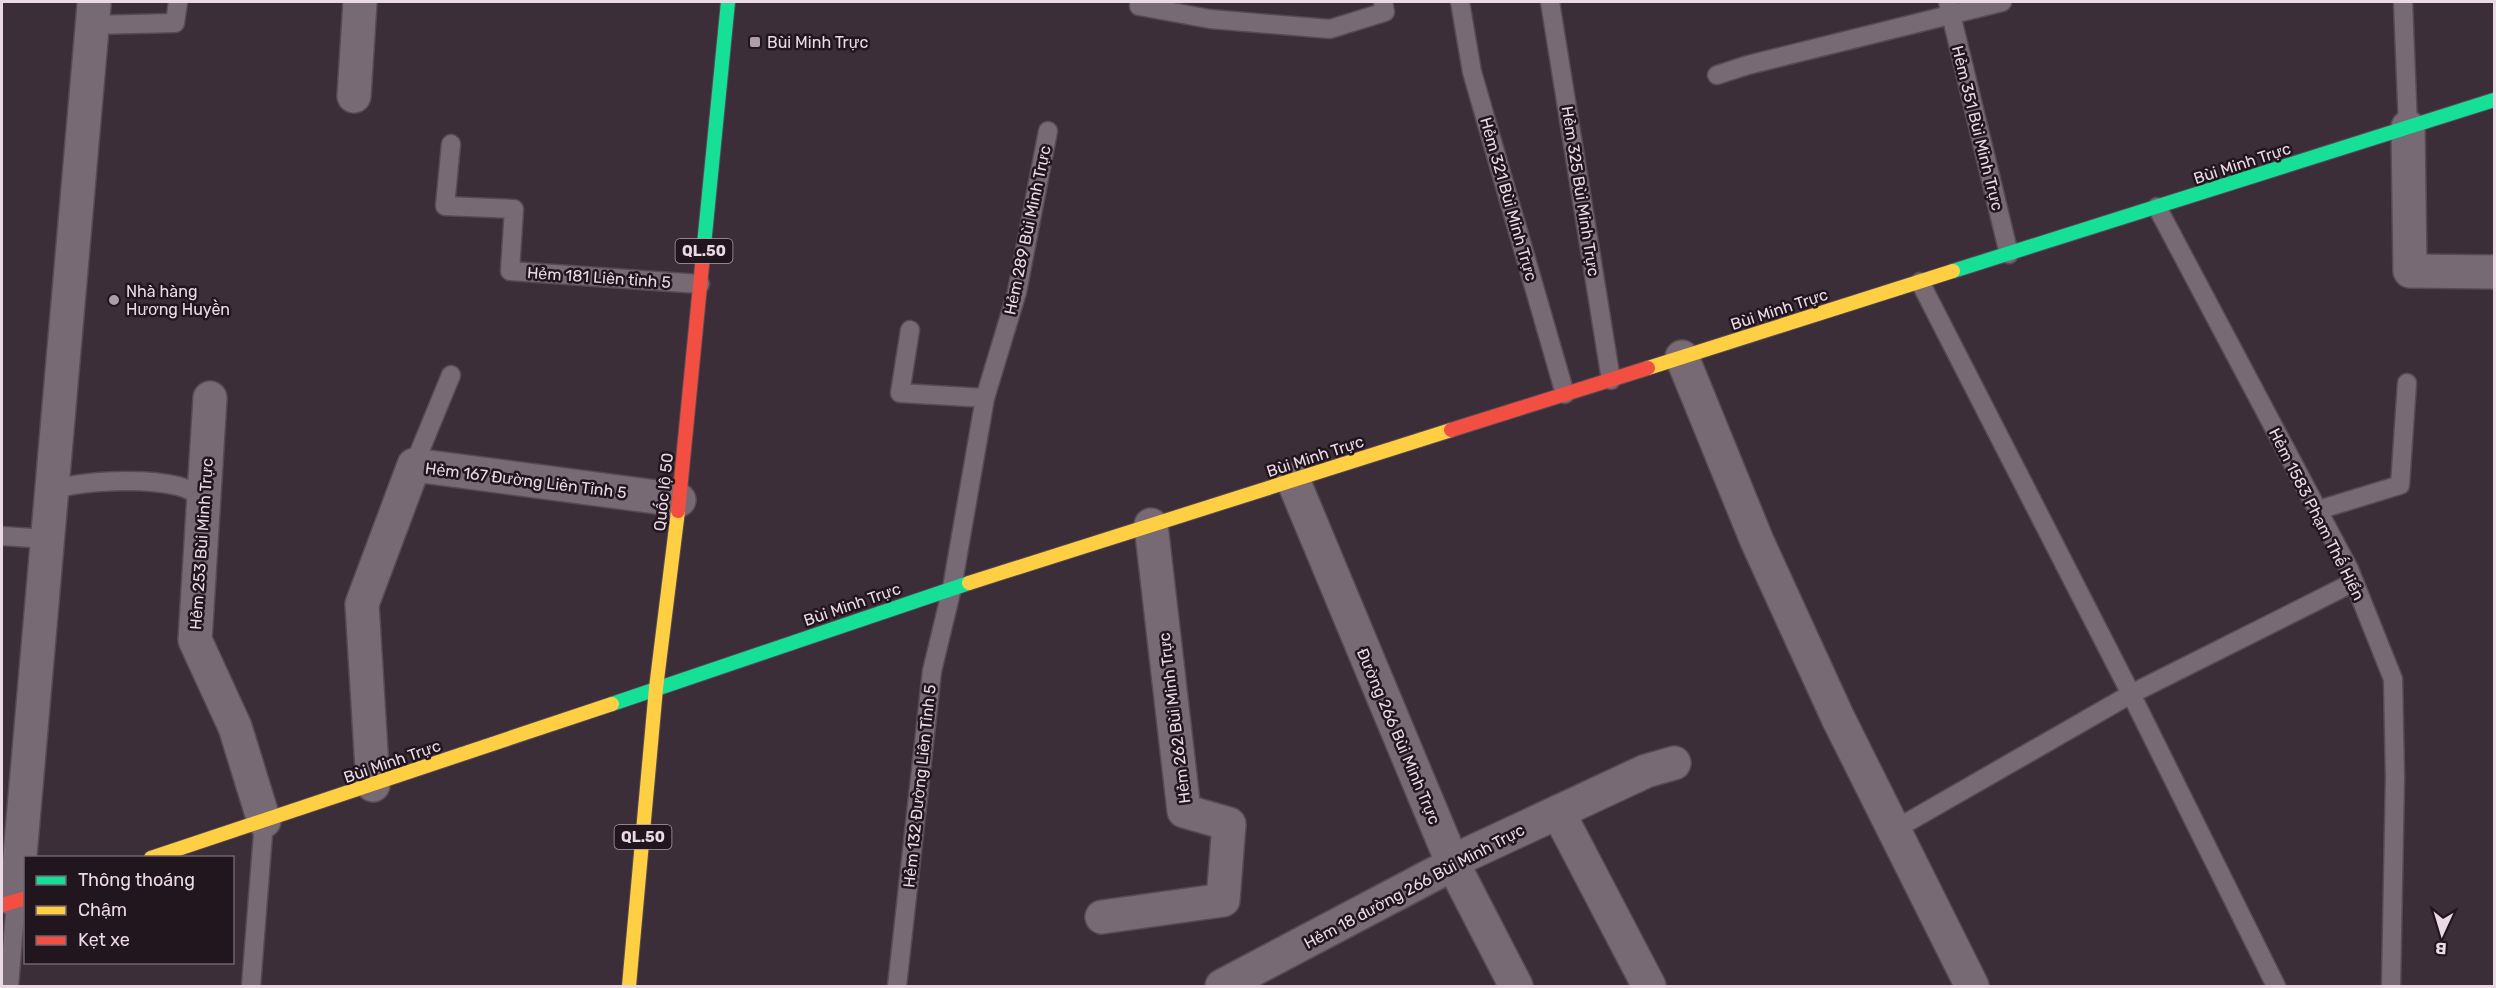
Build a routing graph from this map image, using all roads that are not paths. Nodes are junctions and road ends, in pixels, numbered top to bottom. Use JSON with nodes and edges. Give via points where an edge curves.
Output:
{"nodes":[{"id":1,"x":178,"y":2,"type":"edge"},
{"id":2,"x":360,"y":2,"type":"edge"},
{"id":3,"x":728,"y":2,"type":"edge"},
{"id":4,"x":1140,"y":2,"type":"edge"},
{"id":5,"x":1383,"y":2,"type":"edge"},
{"id":6,"x":1460,"y":2,"type":"edge"},
{"id":7,"x":1550,"y":2,"type":"edge"},
{"id":8,"x":2002,"y":2,"type":"edge"},
{"id":9,"x":2403,"y":2,"type":"edge"},
{"id":10,"x":1949,"y":8,"type":"edge"},
{"id":11,"x":1210,"y":10,"type":"edge"},
{"id":12,"x":93,"y":15,"type":"joint"},
{"id":13,"x":1717,"y":75,"type":"dead end"},
{"id":14,"x":354,"y":96,"type":"dead end"},
{"id":15,"x":2494,"y":100,"type":"edge"},
{"id":16,"x":2408,"y":127,"type":"junction"},
{"id":17,"x":1048,"y":131,"type":"dead end"},
{"id":18,"x":452,"y":144,"type":"dead end"},
{"id":19,"x":2157,"y":207,"type":"junction"},
{"id":20,"x":2009,"y":254,"type":"junction"},
{"id":21,"x":2494,"y":272,"type":"edge"},
{"id":22,"x":1920,"y":282,"type":"junction"},
{"id":23,"x":700,"y":284,"type":"junction"},
{"id":24,"x":910,"y":330,"type":"dead end"},
{"id":25,"x":1682,"y":357,"type":"junction"},
{"id":26,"x":451,"y":375,"type":"dead end"},
{"id":27,"x":1611,"y":380,"type":"junction"},
{"id":28,"x":2408,"y":383,"type":"dead end"},
{"id":29,"x":1566,"y":394,"type":"junction"},
{"id":30,"x":210,"y":398,"type":"dead end"},
{"id":31,"x":985,"y":398,"type":"junction"},
{"id":32,"x":414,"y":465,"type":"junction"},
{"id":33,"x":1293,"y":480,"type":"junction"},
{"id":34,"x":52,"y":490,"type":"junction"},
{"id":35,"x":204,"y":496,"type":"junction"},
{"id":36,"x":679,"y":500,"type":"junction"},
{"id":37,"x":2318,"y":510,"type":"junction"},
{"id":38,"x":1150,"y":525,"type":"junction"},
{"id":39,"x":2,"y":536,"type":"edge"},
{"id":40,"x":48,"y":539,"type":"junction"},
{"id":41,"x":2354,"y":582,"type":"junction"},
{"id":42,"x":952,"y":588,"type":"junction"},
{"id":43,"x":656,"y":688,"type":"junction"},
{"id":44,"x":2131,"y":694,"type":"junction"},
{"id":45,"x":1674,"y":763,"type":"dead end"},
{"id":46,"x":373,"y":785,"type":"junction"},
{"id":47,"x":1558,"y":812,"type":"junction"},
{"id":48,"x":264,"y":820,"type":"junction"},
{"id":49,"x":1894,"y":831,"type":"junction"},
{"id":50,"x":157,"y":856,"type":"edge"},
{"id":51,"x":1453,"y":864,"type":"junction"},
{"id":52,"x":14,"y":901,"type":"edge"},
{"id":53,"x":1102,"y":917,"type":"dead end"},
{"id":54,"x":9,"y":987,"type":"edge"},
{"id":55,"x":251,"y":987,"type":"edge"},
{"id":56,"x":629,"y":987,"type":"edge"},
{"id":57,"x":897,"y":987,"type":"edge"},
{"id":58,"x":1222,"y":987,"type":"edge"},
{"id":59,"x":1516,"y":987,"type":"edge"},
{"id":60,"x":1650,"y":987,"type":"edge"},
{"id":61,"x":1972,"y":987,"type":"edge"},
{"id":62,"x":2276,"y":987,"type":"edge"},
{"id":63,"x":2391,"y":987,"type":"edge"}],
"edges":[{"from":1,"to":12,"type":"lane","via":[[175,23]]},
{"from":2,"to":14,"type":"street"},
{"from":3,"to":23,"type":"street","name":"Quốc lộ 50","number":"QL.50"},
{"from":4,"to":11,"type":"lane","via":[[1140,6]]},
{"from":5,"to":11,"type":"lane","via":[[1385,12],[1330,29]]},
{"from":6,"to":29,"type":"lane","name":"Hẻm 321 Bùi Minh Trực","via":[[1472,72]]},
{"from":7,"to":27,"type":"lane","name":"Hẻm 325 Bùi Minh Trực"},
{"from":8,"to":10,"type":"lane"},
{"from":9,"to":16,"type":"lane"},
{"from":10,"to":13,"type":"lane"},
{"from":10,"to":20,"type":"lane","name":"Hẻm 351 Bùi Minh Trực"},
{"from":12,"to":34,"type":"street"},
{"from":15,"to":16,"type":"street","name":"Bùi Minh Trực"},
{"from":16,"to":19,"type":"street","name":"Bùi Minh Trực"},
{"from":16,"to":21,"type":"street","via":[[2410,271]]},
{"from":17,"to":31,"type":"lane","name":"Hẻm 289 Bùi Minh Trực","via":[[1017,292]]},
{"from":18,"to":23,"type":"lane","name":"Hẻm 181 Liên tỉnh 5","via":[[445,206],[514,209],[510,271]]},
{"from":19,"to":20,"type":"street","name":"Bùi Minh Trực"},
{"from":19,"to":37,"type":"lane","name":"Hẻm 1583 Phạm Thế Hiển"},
{"from":20,"to":22,"type":"street","name":"Bùi Minh Trực"},
{"from":22,"to":25,"type":"street","name":"Bùi Minh Trực"},
{"from":22,"to":44,"type":"lane"},
{"from":23,"to":36,"type":"street","name":"Quốc lộ 50","number":"QL.50"},
{"from":24,"to":31,"type":"lane","via":[[900,393]]},
{"from":25,"to":27,"type":"street","name":"Bùi Minh Trực"},
{"from":25,"to":49,"type":"street","via":[[1757,541]]},
{"from":26,"to":32,"type":"lane"},
{"from":27,"to":29,"type":"street","name":"Bùi Minh Trực"},
{"from":28,"to":37,"type":"lane","via":[[2400,485]]},
{"from":29,"to":33,"type":"street","name":"Bùi Minh Trực"},
{"from":30,"to":35,"type":"street","name":"Hẻm 253 Bùi Minh Trực"},
{"from":31,"to":42,"type":"lane","name":"Hẻm 289 Bùi Minh Trực"},
{"from":32,"to":36,"type":"street","name":"Hẻm 167 Đường Liên Tỉnh 5"},
{"from":32,"to":46,"type":"street","name":"Hẻm 167 Đường Liên Tỉnh 5","via":[[362,604]]},
{"from":33,"to":38,"type":"street","name":"Bùi Minh Trực"},
{"from":33,"to":51,"type":"street","name":"Đường 266 Bùi Minh Trực"},
{"from":34,"to":35,"type":"lane","via":[[89,482],[139,483],[177,486]]},
{"from":34,"to":40,"type":"street"},
{"from":35,"to":48,"type":"street","name":"Hẻm 253 Bùi Minh Trực","via":[[195,640],[235,727]]},
{"from":36,"to":43,"type":"street","name":"Quốc lộ 50","number":"QL.50"},
{"from":37,"to":41,"type":"lane","name":"Hẻm 1583 Phạm Thế Hiển"},
{"from":38,"to":42,"type":"street","name":"Bùi Minh Trực"},
{"from":38,"to":53,"type":"street","name":"Hẻm 262 Bùi Minh Trực","via":[[1184,811],[1229,824],[1223,900]]},
{"from":39,"to":40,"type":"lane"},
{"from":40,"to":52,"type":"street"},
{"from":41,"to":44,"type":"lane"},
{"from":41,"to":63,"type":"lane","name":"Hẻm 1583 Phạm Thế Hiển","via":[[2393,679]]},
{"from":42,"to":43,"type":"street","name":"Bùi Minh Trực"},
{"from":42,"to":57,"type":"lane","name":"Hẻm 132 Đường Liên Tỉnh 5","via":[[932,671]]},
{"from":43,"to":46,"type":"street","name":"Bùi Minh Trực"},
{"from":43,"to":56,"type":"street","name":"Quốc lộ 50","number":"QL.50"},
{"from":44,"to":49,"type":"lane"},
{"from":44,"to":62,"type":"lane"},
{"from":45,"to":47,"type":"street","name":"Hẻm 18 đường 266 Bùi Minh Trực","via":[[1646,771]]},
{"from":46,"to":48,"type":"street","name":"Bùi Minh Trực"},
{"from":47,"to":51,"type":"street","name":"Hẻm 18 đường 266 Bùi Minh Trực"},
{"from":47,"to":60,"type":"street"},
{"from":48,"to":50,"type":"street","name":"Bùi Minh Trực"},
{"from":48,"to":55,"type":"lane"},
{"from":49,"to":61,"type":"street"},
{"from":51,"to":58,"type":"street","name":"Hẻm 18 đường 266 Bùi Minh Trực"},
{"from":51,"to":59,"type":"street","name":"Đường 266 Bùi Minh Trực"},
{"from":52,"to":54,"type":"lane"}]}
